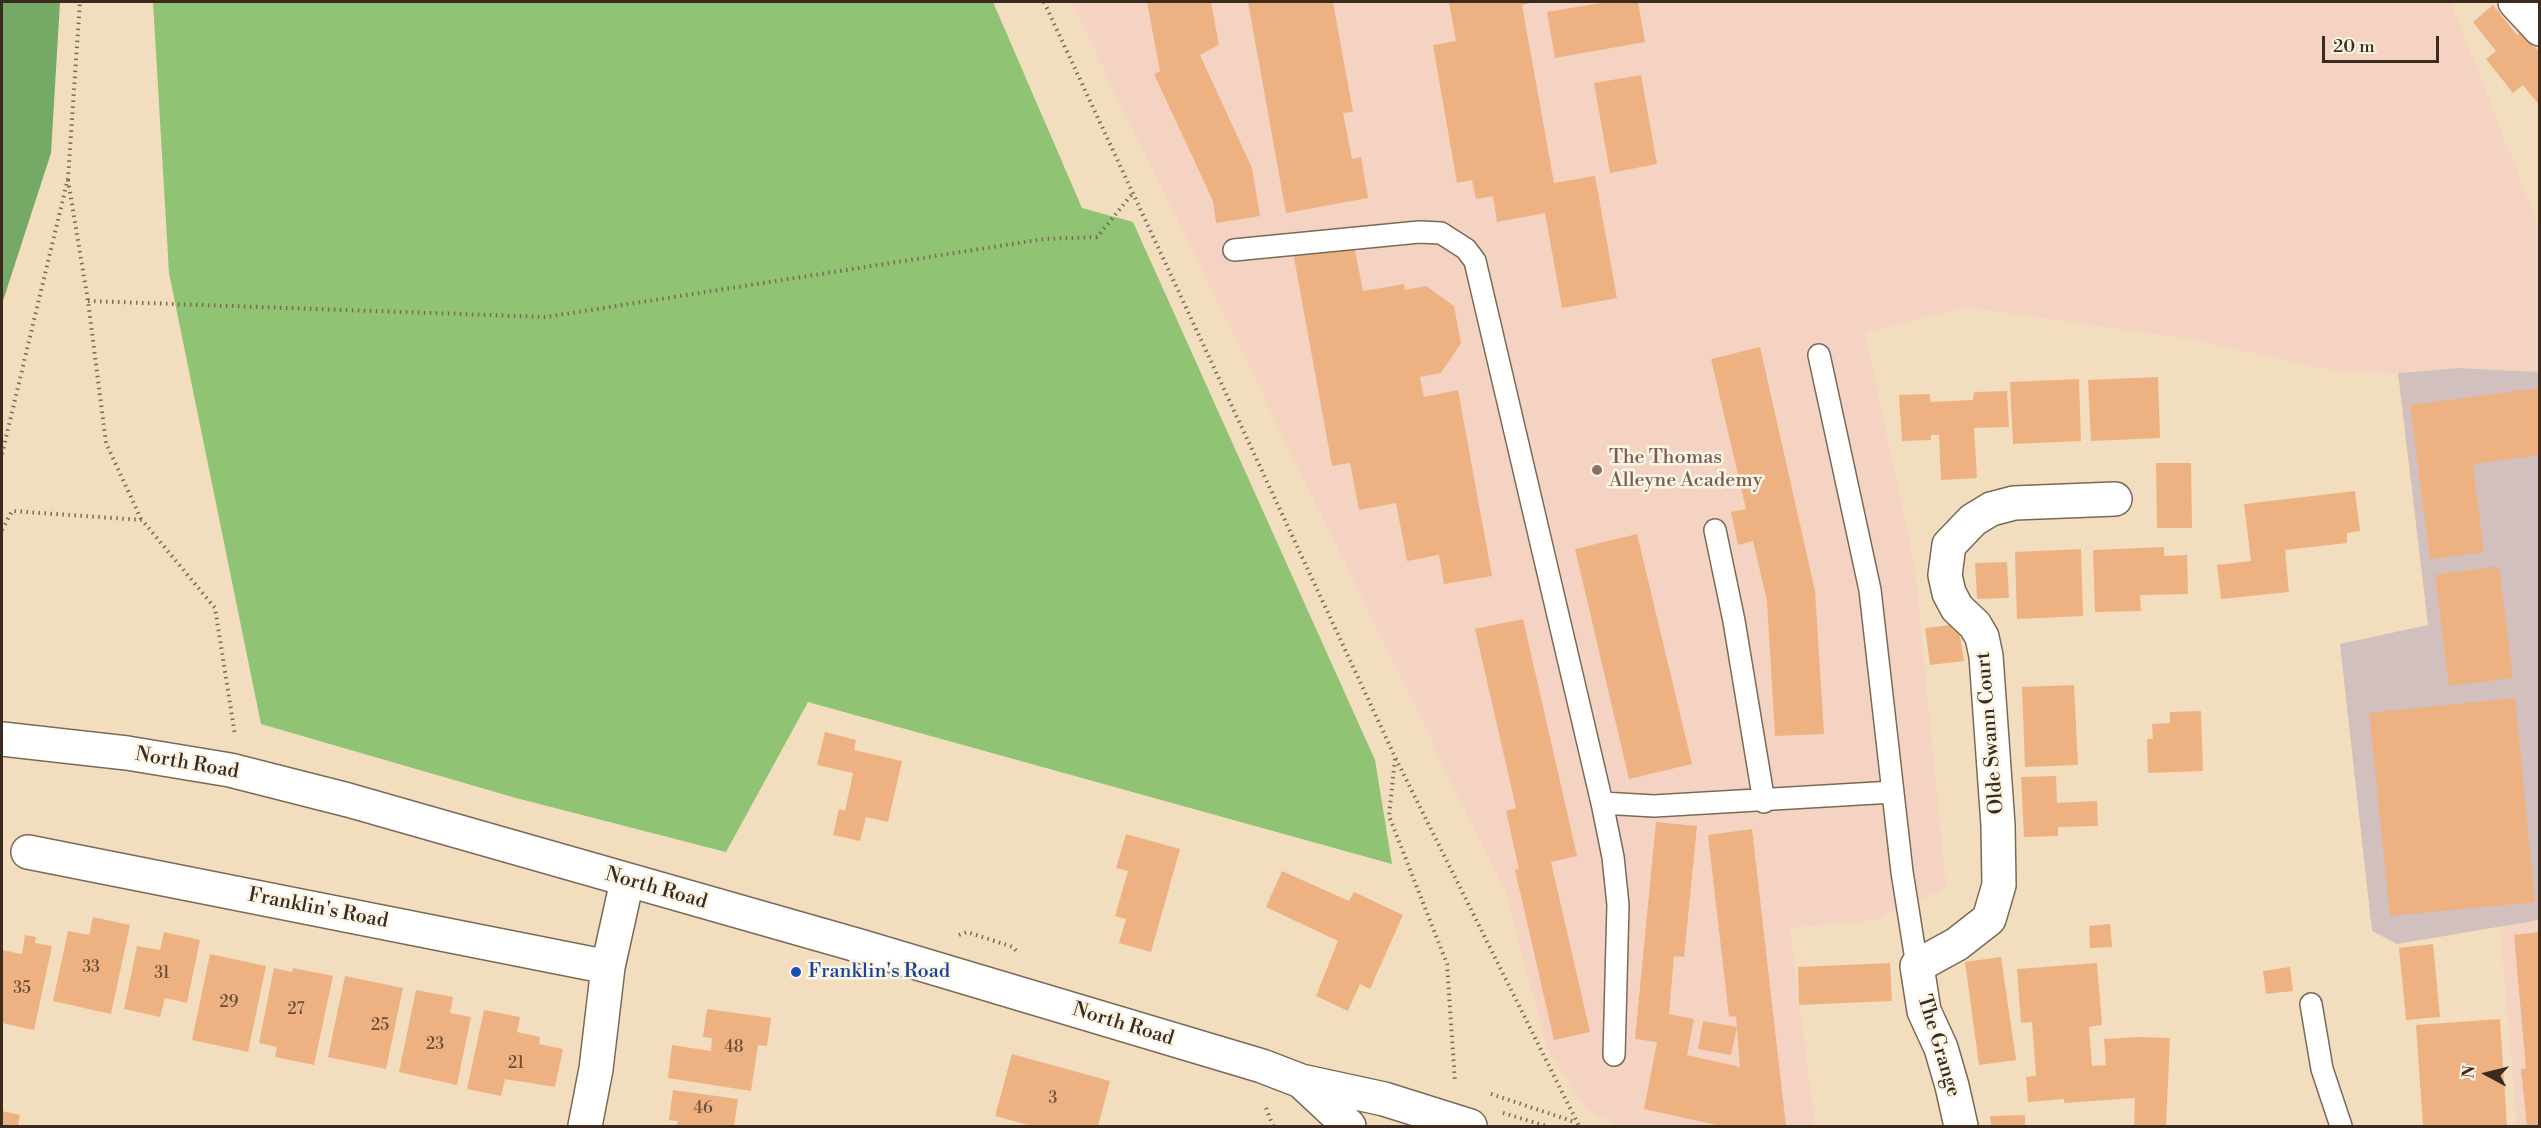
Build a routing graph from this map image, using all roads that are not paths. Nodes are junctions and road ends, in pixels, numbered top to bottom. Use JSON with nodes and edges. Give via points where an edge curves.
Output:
{"nodes":[{"id":1,"x":2516,"y":2,"type":"edge"},
{"id":2,"x":2540,"y":29,"type":"edge"},
{"id":3,"x":1234,"y":250,"type":"dead end"},
{"id":4,"x":1819,"y":355,"type":"dead end"},
{"id":5,"x":2115,"y":499,"type":"dead end"},
{"id":6,"x":1715,"y":530,"type":"dead end"},
{"id":7,"x":2,"y":739,"type":"edge"},
{"id":8,"x":1893,"y":792,"type":"junction"},
{"id":9,"x":1764,"y":801,"type":"junction"},
{"id":10,"x":1602,"y":803,"type":"junction"},
{"id":11,"x":28,"y":852,"type":"dead end"},
{"id":12,"x":627,"y":881,"type":"junction"},
{"id":13,"x":1917,"y":966,"type":"junction"},
{"id":14,"x":608,"y":967,"type":"junction"},
{"id":15,"x":2311,"y":1005,"type":"dead end"},
{"id":16,"x":1614,"y":1055,"type":"dead end"},
{"id":17,"x":1301,"y":1081,"type":"junction"},
{"id":18,"x":585,"y":1126,"type":"edge"},
{"id":19,"x":1349,"y":1126,"type":"edge"},
{"id":20,"x":1470,"y":1126,"type":"edge"},
{"id":21,"x":1961,"y":1126,"type":"edge"},
{"id":22,"x":2341,"y":1126,"type":"edge"}],
"edges":[{"from":1,"to":2,"type":"street"},
{"from":3,"to":10,"type":"lane","via":[[1441,233],[1466,249],[1475,261]]},
{"from":4,"to":8,"type":"lane","via":[[1869,590]]},
{"from":5,"to":13,"type":"street","name":"Olde Swann Court","via":[[2014,503],[1991,509],[1973,520],[1949,545],[1945,575],[1949,594],[1975,625],[1986,656],[2000,885],[1989,918],[1957,944]]},
{"from":6,"to":9,"type":"lane"},
{"from":7,"to":12,"type":"street","name":"North Road","via":[[128,753],[230,770]]},
{"from":8,"to":9,"type":"lane"},
{"from":8,"to":13,"type":"lane"},
{"from":9,"to":10,"type":"lane","via":[[1654,806]]},
{"from":10,"to":16,"type":"lane","via":[[1618,905]]},
{"from":11,"to":14,"type":"street","name":"Franklin's Road"},
{"from":12,"to":14,"type":"street"},
{"from":12,"to":17,"type":"street","name":"North Road","via":[[860,946]]},
{"from":13,"to":21,"type":"street","name":"The Grange","via":[[1924,1011],[1941,1048]]},
{"from":14,"to":18,"type":"street"},
{"from":15,"to":22,"type":"lane","via":[[2322,1069]]},
{"from":17,"to":19,"type":"street","name":"North Road"},
{"from":17,"to":20,"type":"street","name":"North Road","via":[[1384,1099]]}]}
